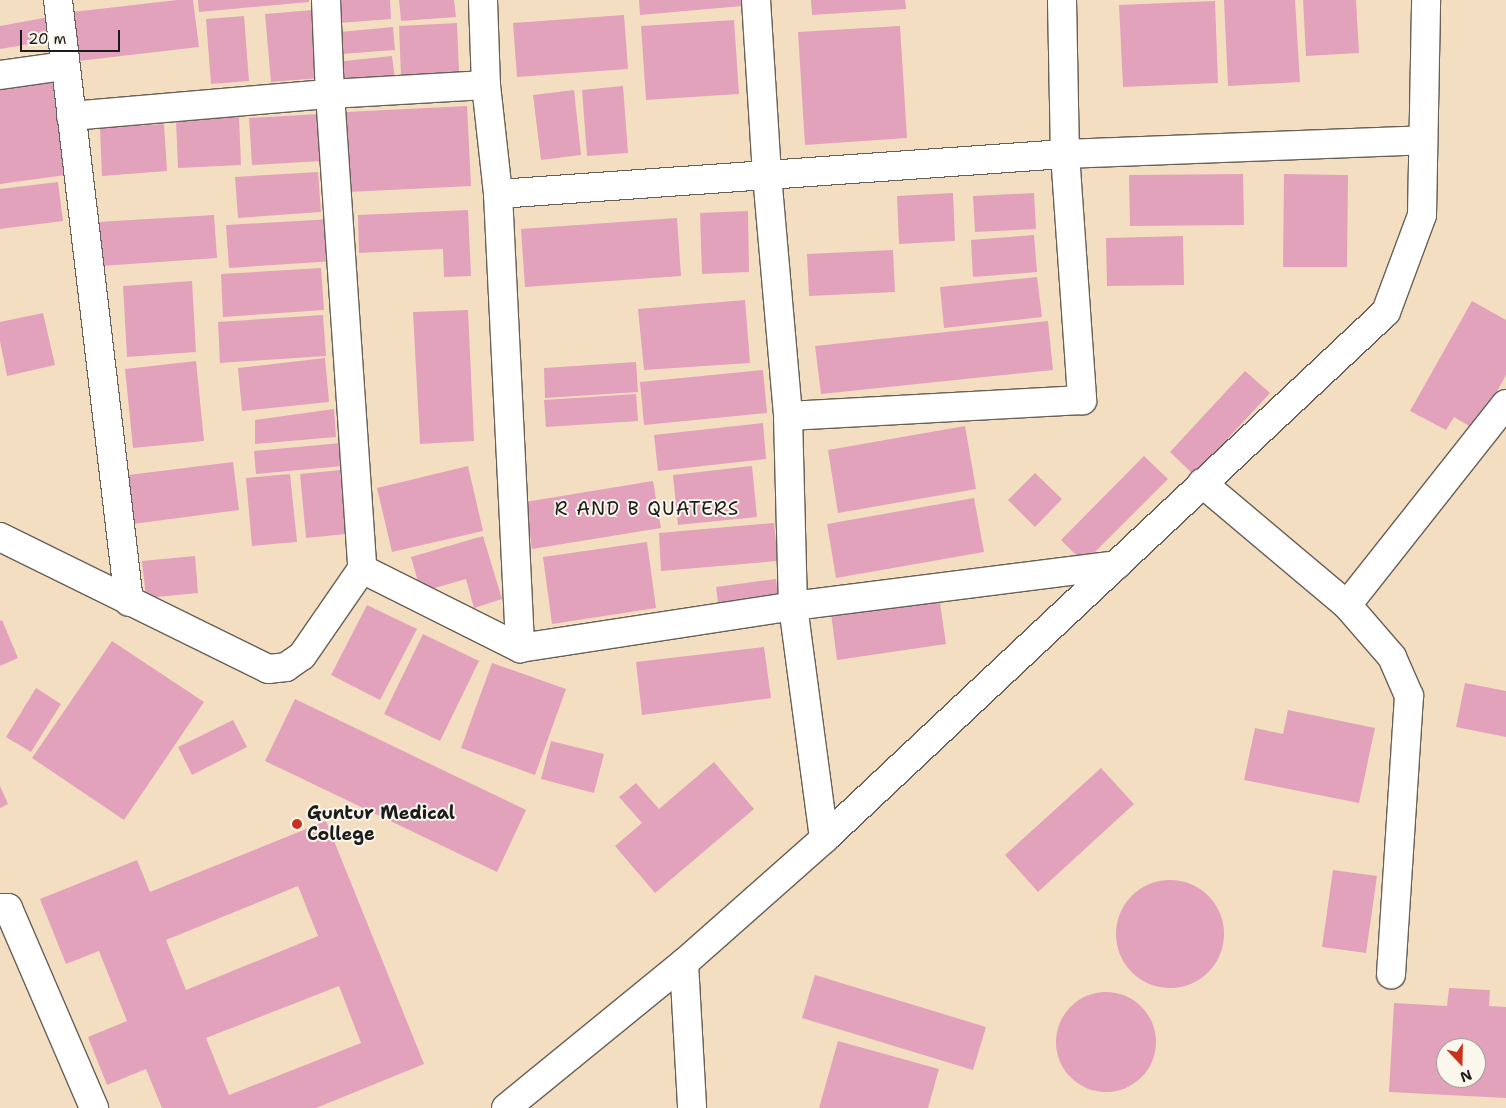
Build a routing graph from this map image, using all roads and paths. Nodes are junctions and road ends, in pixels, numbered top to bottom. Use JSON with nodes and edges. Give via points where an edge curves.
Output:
{"nodes":[{"id":1,"x":58,"y":0,"type":"edge"},
{"id":2,"x":326,"y":0,"type":"edge"},
{"id":3,"x":483,"y":0,"type":"edge"},
{"id":4,"x":756,"y":0,"type":"edge"},
{"id":5,"x":1062,"y":0,"type":"edge"},
{"id":6,"x":1426,"y":0,"type":"edge"},
{"id":7,"x":64,"y":66,"type":"junction"},
{"id":8,"x":0,"y":75,"type":"edge"},
{"id":9,"x":486,"y":85,"type":"junction"},
{"id":10,"x":330,"y":94,"type":"junction"},
{"id":11,"x":71,"y":116,"type":"junction"},
{"id":12,"x":1423,"y":140,"type":"junction"},
{"id":13,"x":1066,"y":154,"type":"junction"},
{"id":14,"x":767,"y":175,"type":"junction"},
{"id":15,"x":498,"y":194,"type":"junction"},
{"id":16,"x":1506,"y":404,"type":"edge"},
{"id":17,"x":788,"y":416,"type":"junction"},
{"id":18,"x":1202,"y":483,"type":"junction"},
{"id":19,"x":0,"y":538,"type":"edge"},
{"id":20,"x":1116,"y":565,"type":"junction"},
{"id":21,"x":362,"y":569,"type":"junction"},
{"id":22,"x":129,"y":602,"type":"junction"},
{"id":23,"x":1347,"y":605,"type":"junction"},
{"id":24,"x":793,"y":606,"type":"junction"},
{"id":25,"x":520,"y":648,"type":"junction"},
{"id":26,"x":824,"y":839,"type":"junction"},
{"id":27,"x":0,"y":908,"type":"edge"},
{"id":28,"x":684,"y":963,"type":"junction"},
{"id":29,"x":1391,"y":974,"type":"dead end"},
{"id":30,"x":94,"y":1108,"type":"edge"},
{"id":31,"x":506,"y":1108,"type":"edge"},
{"id":32,"x":692,"y":1108,"type":"edge"}],
"edges":[{"from":1,"to":7,"type":"street"},
{"from":2,"to":10,"type":"street"},
{"from":3,"to":9,"type":"street"},
{"from":4,"to":14,"type":"street"},
{"from":5,"to":13,"type":"street"},
{"from":6,"to":12,"type":"street"},
{"from":7,"to":8,"type":"street"},
{"from":7,"to":11,"type":"street"},
{"from":9,"to":10,"type":"street"},
{"from":9,"to":15,"type":"street"},
{"from":10,"to":11,"type":"street"},
{"from":10,"to":21,"type":"street"},
{"from":11,"to":22,"type":"street"},
{"from":12,"to":13,"type":"street"},
{"from":12,"to":18,"type":"street","via":[[1422,215],[1386,312]]},
{"from":13,"to":14,"type":"street"},
{"from":13,"to":17,"type":"street","via":[[1082,400]]},
{"from":14,"to":15,"type":"street"},
{"from":14,"to":17,"type":"street"},
{"from":15,"to":25,"type":"street"},
{"from":16,"to":23,"type":"street"},
{"from":17,"to":24,"type":"street"},
{"from":18,"to":20,"type":"street"},
{"from":18,"to":23,"type":"street"},
{"from":19,"to":22,"type":"street"},
{"from":20,"to":24,"type":"street"},
{"from":20,"to":26,"type":"street"},
{"from":21,"to":22,"type":"street","via":[[302,656],[286,668],[268,669]]},
{"from":21,"to":25,"type":"street"},
{"from":23,"to":29,"type":"street","via":[[1392,658],[1408,696]]},
{"from":24,"to":25,"type":"street"},
{"from":24,"to":26,"type":"street"},
{"from":26,"to":28,"type":"street"},
{"from":27,"to":30,"type":"street","via":[[8,908]]},
{"from":28,"to":31,"type":"street"},
{"from":28,"to":32,"type":"street"}]}
